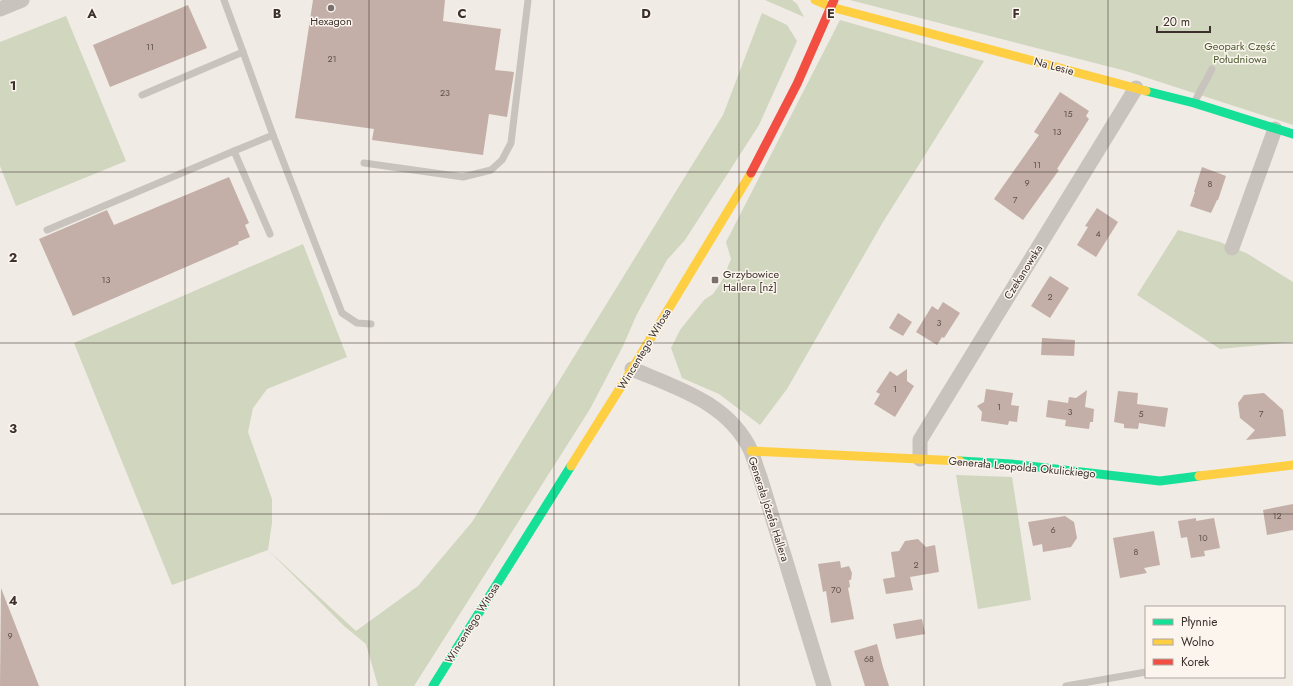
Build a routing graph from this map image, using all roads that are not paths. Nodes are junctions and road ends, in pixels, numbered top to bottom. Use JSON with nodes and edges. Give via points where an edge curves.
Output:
{"nodes":[{"id":1,"x":22,"y":0,"type":"edge"},
{"id":2,"x":224,"y":0,"type":"edge"},
{"id":3,"x":527,"y":0,"type":"edge"},
{"id":4,"x":815,"y":0,"type":"edge"},
{"id":5,"x":833,"y":4,"type":"edge"},
{"id":6,"x":0,"y":9,"type":"edge"},
{"id":7,"x":243,"y":52,"type":"junction"},
{"id":8,"x":1212,"y":69,"type":"dead end"},
{"id":9,"x":1136,"y":88,"type":"junction"},
{"id":10,"x":142,"y":95,"type":"dead end"},
{"id":11,"x":1194,"y":103,"type":"junction"},
{"id":12,"x":1276,"y":129,"type":"junction"},
{"id":13,"x":1293,"y":134,"type":"edge"},
{"id":14,"x":273,"y":135,"type":"junction"},
{"id":15,"x":234,"y":151,"type":"junction"},
{"id":16,"x":364,"y":163,"type":"dead end"},
{"id":17,"x":47,"y":230,"type":"dead end"},
{"id":18,"x":270,"y":234,"type":"dead end"},
{"id":19,"x":1232,"y":248,"type":"dead end"},
{"id":20,"x":371,"y":324,"type":"dead end"},
{"id":21,"x":632,"y":369,"type":"junction"},
{"id":22,"x":750,"y":451,"type":"junction"},
{"id":23,"x":920,"y":459,"type":"junction"},
{"id":24,"x":1293,"y":465,"type":"edge"},
{"id":25,"x":1145,"y":672,"type":"edge"},
{"id":26,"x":433,"y":686,"type":"edge"},
{"id":27,"x":824,"y":686,"type":"edge"},
{"id":28,"x":1066,"y":686,"type":"edge"}],
"edges":[{"from":1,"to":6,"type":"street"},
{"from":2,"to":7,"type":"lane"},
{"from":3,"to":16,"type":"lane","via":[[510,143],[502,160],[491,170],[463,176]]},
{"from":4,"to":5,"type":"street","name":"Na Lesie"},
{"from":5,"to":9,"type":"street","name":"Na Lesie"},
{"from":5,"to":21,"type":"street","name":"Wincentego Witosa","via":[[768,142],[746,182]]},
{"from":7,"to":10,"type":"lane"},
{"from":7,"to":14,"type":"lane"},
{"from":8,"to":11,"type":"lane"},
{"from":9,"to":11,"type":"street","name":"Na Lesie"},
{"from":9,"to":23,"type":"street","name":"Czekanowska","via":[[920,440]]},
{"from":11,"to":12,"type":"street","name":"Na Lesie"},
{"from":12,"to":13,"type":"street","name":"Na Lesie"},
{"from":12,"to":19,"type":"street"},
{"from":14,"to":15,"type":"lane"},
{"from":14,"to":20,"type":"lane","via":[[342,313],[357,323]]},
{"from":15,"to":17,"type":"lane"},
{"from":15,"to":18,"type":"lane"},
{"from":21,"to":22,"type":"street","name":"Generała Józefa Hallera","via":[[708,403],[733,425]]},
{"from":21,"to":26,"type":"street","name":"Wincentego Witosa"},
{"from":22,"to":23,"type":"street","name":"Generała Leopolda Okulickiego"},
{"from":22,"to":27,"type":"street","name":"Generała Józefa Hallera"},
{"from":23,"to":24,"type":"street","name":"Generała Leopolda Okulickiego","via":[[1024,465],[1160,480]]},
{"from":25,"to":28,"type":"lane"}]}
